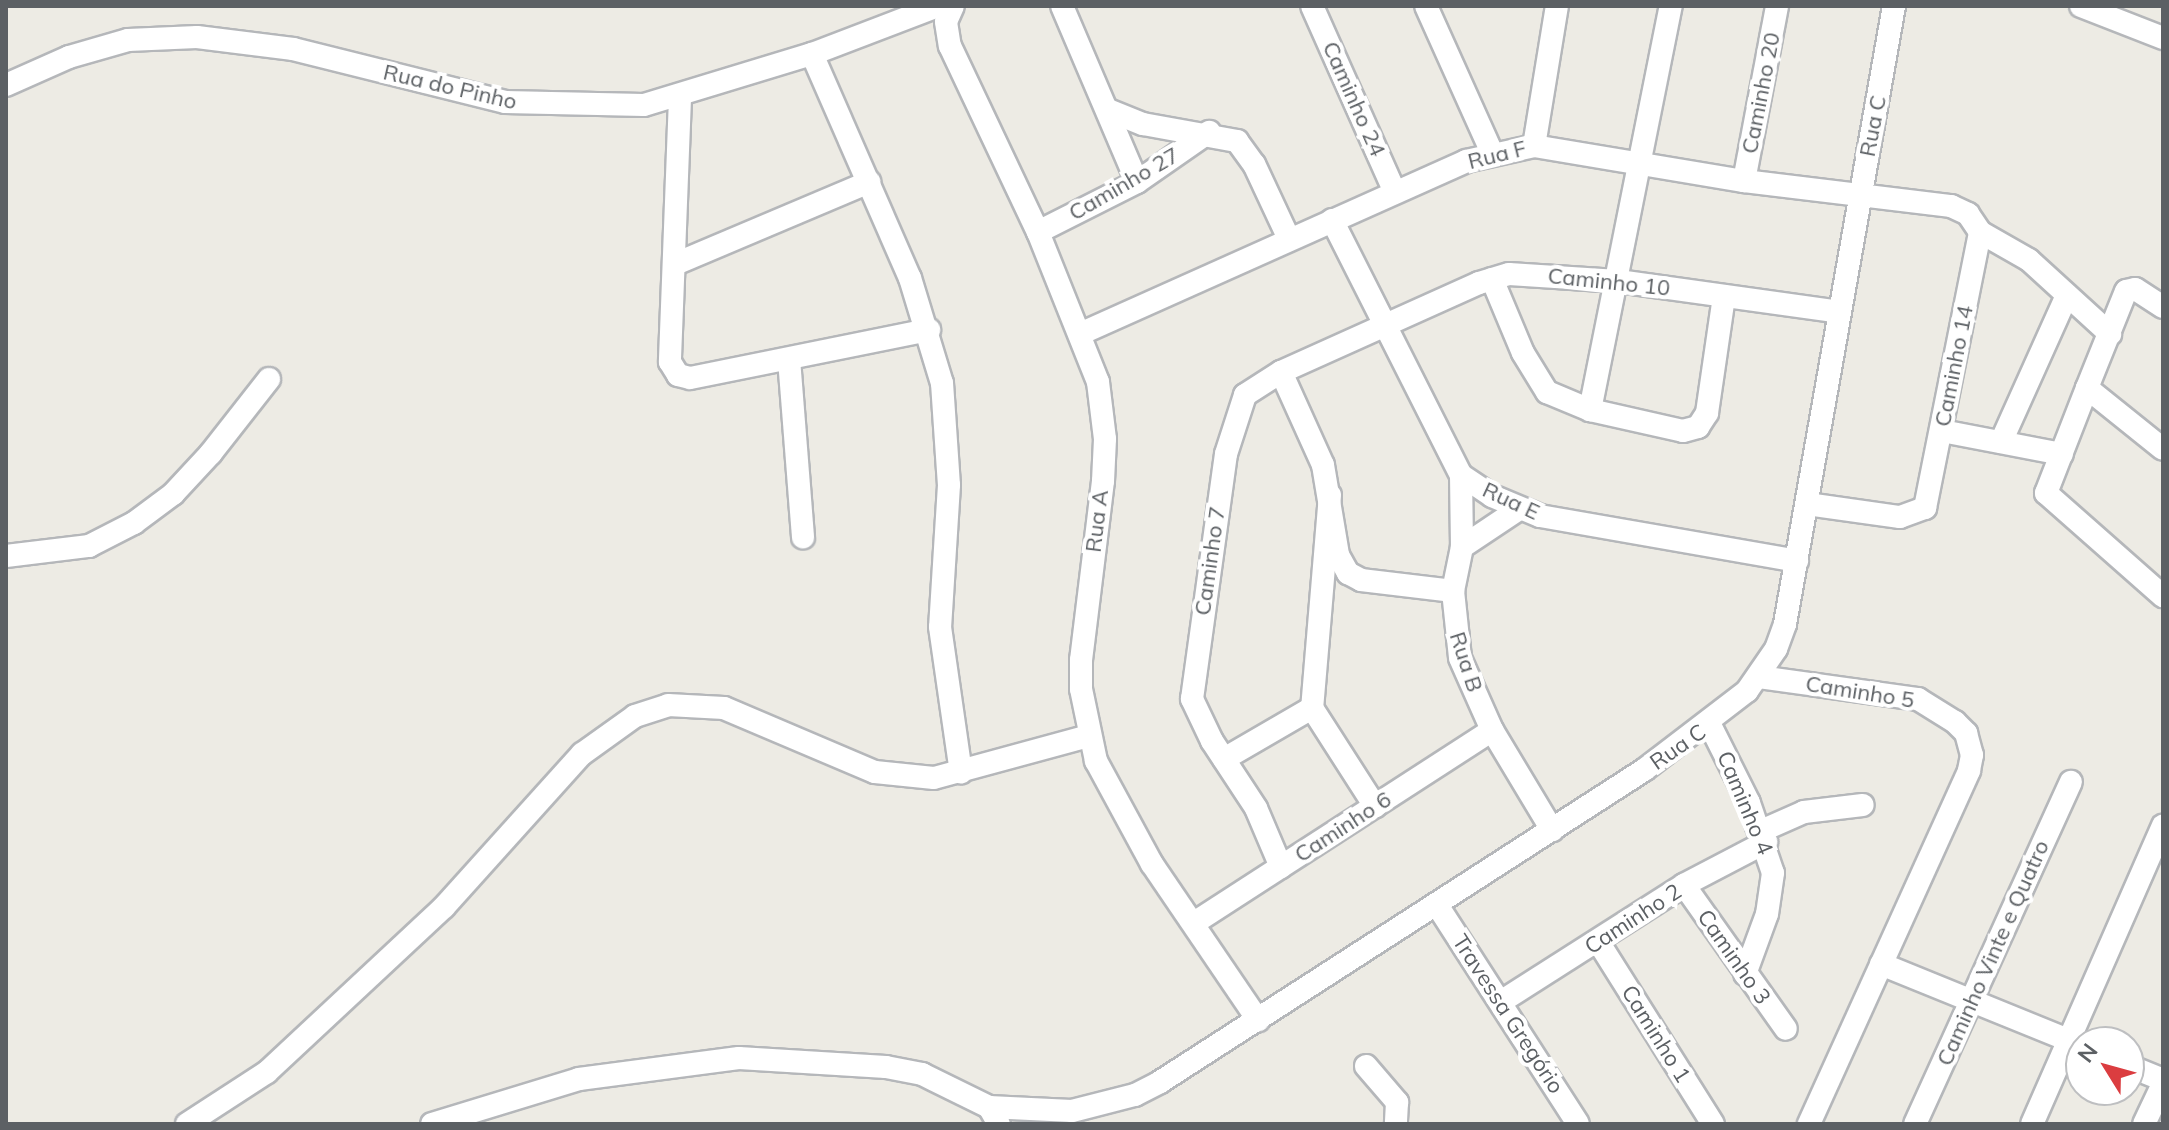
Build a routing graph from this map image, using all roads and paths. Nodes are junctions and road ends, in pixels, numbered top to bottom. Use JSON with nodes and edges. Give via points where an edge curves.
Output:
{"nodes":[{"id":1,"x":938,"y":6,"type":"edge"},
{"id":2,"x":953,"y":6,"type":"edge"},
{"id":3,"x":1062,"y":6,"type":"edge"},
{"id":4,"x":1312,"y":6,"type":"edge"},
{"id":5,"x":1426,"y":6,"type":"edge"},
{"id":6,"x":1557,"y":6,"type":"edge"},
{"id":7,"x":1671,"y":6,"type":"edge"},
{"id":8,"x":1777,"y":6,"type":"edge"},
{"id":9,"x":1894,"y":6,"type":"edge"},
{"id":10,"x":2081,"y":6,"type":"edge"},
{"id":11,"x":2163,"y":38,"type":"edge"},
{"id":12,"x":812,"y":54,"type":"junction"},
{"id":13,"x":6,"y":85,"type":"edge"},
{"id":14,"x":680,"y":98,"type":"junction"},
{"id":15,"x":1108,"y":110,"type":"junction"},
{"id":16,"x":1209,"y":132,"type":"junction"},
{"id":17,"x":1534,"y":146,"type":"junction"},
{"id":18,"x":1492,"y":153,"type":"junction"},
{"id":19,"x":1642,"y":163,"type":"junction"},
{"id":20,"x":1744,"y":181,"type":"junction"},
{"id":21,"x":869,"y":182,"type":"junction"},
{"id":22,"x":1137,"y":182,"type":"junction"},
{"id":23,"x":1395,"y":192,"type":"junction"},
{"id":24,"x":1861,"y":194,"type":"junction"},
{"id":25,"x":1332,"y":220,"type":"junction"},
{"id":26,"x":1038,"y":232,"type":"junction"},
{"id":27,"x":1980,"y":232,"type":"junction"},
{"id":28,"x":1289,"y":239,"type":"junction"},
{"id":29,"x":675,"y":264,"type":"junction"},
{"id":30,"x":1492,"y":279,"type":"junction"},
{"id":31,"x":1618,"y":281,"type":"junction"},
{"id":32,"x":2067,"y":295,"type":"junction"},
{"id":33,"x":1724,"y":296,"type":"junction"},
{"id":34,"x":2163,"y":307,"type":"edge"},
{"id":35,"x":1840,"y":312,"type":"junction"},
{"id":36,"x":1387,"y":324,"type":"junction"},
{"id":37,"x":929,"y":330,"type":"junction"},
{"id":38,"x":1082,"y":333,"type":"junction"},
{"id":39,"x":2110,"y":334,"type":"junction"},
{"id":40,"x":789,"y":359,"type":"junction"},
{"id":41,"x":1281,"y":372,"type":"junction"},
{"id":42,"x":269,"y":379,"type":"dead end"},
{"id":43,"x":2087,"y":388,"type":"junction"},
{"id":44,"x":1590,"y":410,"type":"junction"},
{"id":45,"x":1942,"y":431,"type":"junction"},
{"id":46,"x":2001,"y":442,"type":"junction"},
{"id":47,"x":2163,"y":449,"type":"edge"},
{"id":48,"x":2062,"y":454,"type":"junction"},
{"id":49,"x":1461,"y":475,"type":"junction"},
{"id":50,"x":1330,"y":495,"type":"junction"},
{"id":51,"x":1807,"y":504,"type":"junction"},
{"id":52,"x":1519,"y":509,"type":"junction"},
{"id":53,"x":803,"y":537,"type":"dead end"},
{"id":54,"x":1462,"y":547,"type":"junction"},
{"id":55,"x":6,"y":556,"type":"edge"},
{"id":56,"x":1797,"y":561,"type":"junction"},
{"id":57,"x":1453,"y":591,"type":"junction"},
{"id":58,"x":2163,"y":596,"type":"edge"},
{"id":59,"x":1759,"y":677,"type":"junction"},
{"id":60,"x":1312,"y":708,"type":"junction"},
{"id":61,"x":1710,"y":725,"type":"junction"},
{"id":62,"x":1492,"y":730,"type":"junction"},
{"id":63,"x":1089,"y":736,"type":"junction"},
{"id":64,"x":1224,"y":759,"type":"junction"},
{"id":65,"x":961,"y":772,"type":"junction"},
{"id":66,"x":2071,"y":782,"type":"dead end"},
{"id":67,"x":1863,"y":805,"type":"dead end"},
{"id":68,"x":1375,"y":806,"type":"junction"},
{"id":69,"x":2163,"y":825,"type":"edge"},
{"id":70,"x":1552,"y":830,"type":"junction"},
{"id":71,"x":1764,"y":837,"type":"junction"},
{"id":72,"x":1278,"y":861,"type":"junction"},
{"id":73,"x":1684,"y":885,"type":"junction"},
{"id":74,"x":1437,"y":905,"type":"junction"},
{"id":75,"x":1190,"y":918,"type":"junction"},
{"id":76,"x":1599,"y":943,"type":"junction"},
{"id":77,"x":1881,"y":964,"type":"junction"},
{"id":78,"x":1745,"y":974,"type":"junction"},
{"id":79,"x":1972,"y":999,"type":"junction"},
{"id":80,"x":1502,"y":1001,"type":"junction"},
{"id":81,"x":1258,"y":1020,"type":"junction"},
{"id":82,"x":2081,"y":1026,"type":"edge"},
{"id":83,"x":1786,"y":1029,"type":"dead end"},
{"id":84,"x":2065,"y":1038,"type":"edge"},
{"id":85,"x":2065,"y":1061,"type":"edge"},
{"id":86,"x":1366,"y":1066,"type":"dead end"},
{"id":87,"x":2163,"y":1082,"type":"edge"},
{"id":88,"x":994,"y":1116,"type":"edge"},
{"id":89,"x":1040,"y":1118,"type":"edge"},
{"id":90,"x":187,"y":1124,"type":"edge"},
{"id":91,"x":432,"y":1124,"type":"edge"},
{"id":92,"x":1396,"y":1124,"type":"edge"},
{"id":93,"x":1578,"y":1124,"type":"edge"},
{"id":94,"x":1713,"y":1124,"type":"edge"},
{"id":95,"x":1809,"y":1124,"type":"edge"},
{"id":96,"x":1915,"y":1124,"type":"edge"},
{"id":97,"x":2032,"y":1124,"type":"edge"},
{"id":98,"x":2144,"y":1124,"type":"edge"}],
"edges":[{"from":1,"to":12,"type":"street","name":"Rua do Pinho"},
{"from":2,"to":26,"type":"street","name":"Rua A","via":[[946,22],[950,46]]},
{"from":3,"to":15,"type":"street"},
{"from":4,"to":23,"type":"street","name":"Caminho 24"},
{"from":5,"to":18,"type":"street"},
{"from":6,"to":17,"type":"street"},
{"from":7,"to":19,"type":"street"},
{"from":8,"to":20,"type":"street","name":"Caminho 20"},
{"from":9,"to":24,"type":"street","name":"Rua C"},
{"from":10,"to":11,"type":"street"},
{"from":12,"to":14,"type":"street","name":"Rua do Pinho"},
{"from":12,"to":21,"type":"street"},
{"from":13,"to":14,"type":"street","name":"Rua do Pinho","via":[[117,42],[197,37],[293,49],[505,102],[622,106]]},
{"from":14,"to":29,"type":"street"},
{"from":15,"to":16,"type":"street","via":[[1143,124]]},
{"from":15,"to":22,"type":"street"},
{"from":16,"to":22,"type":"street","name":"Caminho 27"},
{"from":16,"to":28,"type":"street","via":[[1237,141],[1245,151]]},
{"from":17,"to":18,"type":"street","name":"Rua F"},
{"from":17,"to":19,"type":"street","name":"Rua F"},
{"from":18,"to":23,"type":"street","name":"Rua F"},
{"from":19,"to":20,"type":"street","name":"Rua F"},
{"from":19,"to":31,"type":"street"},
{"from":20,"to":24,"type":"street","name":"Rua F"},
{"from":21,"to":29,"type":"street"},
{"from":21,"to":37,"type":"street"},
{"from":22,"to":26,"type":"street","name":"Caminho 27"},
{"from":23,"to":25,"type":"street","name":"Rua F"},
{"from":24,"to":27,"type":"street","name":"Rua F","via":[[1951,206],[1968,214]]},
{"from":24,"to":35,"type":"street","name":"Rua C"},
{"from":25,"to":28,"type":"street","name":"Rua F"},
{"from":25,"to":36,"type":"street","name":"Rua E"},
{"from":26,"to":38,"type":"street","name":"Rua A"},
{"from":27,"to":32,"type":"street","name":"Rua F","via":[[2029,260]]},
{"from":27,"to":45,"type":"street","name":"Caminho 14"},
{"from":28,"to":38,"type":"street","name":"Rua F"},
{"from":29,"to":40,"type":"street","via":[[670,362],[678,375],[690,378]]},
{"from":30,"to":31,"type":"street","name":"Caminho 10","via":[[1531,274]]},
{"from":30,"to":36,"type":"street","name":"Caminho 10"},
{"from":30,"to":44,"type":"street","via":[[1523,353],[1547,392]]},
{"from":31,"to":33,"type":"street","name":"Caminho 10"},
{"from":31,"to":44,"type":"street"},
{"from":32,"to":39,"type":"street","name":"Rua F"},
{"from":32,"to":46,"type":"street"},
{"from":33,"to":35,"type":"street","name":"Caminho 10"},
{"from":33,"to":44,"type":"street","via":[[1707,413],[1698,427],[1683,431]]},
{"from":34,"to":39,"type":"street","via":[[2128,289]]},
{"from":35,"to":51,"type":"street","name":"Rua C"},
{"from":36,"to":41,"type":"street","name":"Caminho 7"},
{"from":36,"to":49,"type":"street","name":"Rua E"},
{"from":37,"to":40,"type":"street"},
{"from":37,"to":65,"type":"street","via":[[947,422],[940,627]]},
{"from":38,"to":63,"type":"street","name":"Rua A","via":[[1098,382],[1105,439],[1081,660]]},
{"from":39,"to":43,"type":"street"},
{"from":40,"to":53,"type":"street"},
{"from":41,"to":50,"type":"street","via":[[1314,442]]},
{"from":41,"to":64,"type":"street","name":"Caminho 7","via":[[1254,387],[1234,417],[1209,563],[1192,699]]},
{"from":42,"to":55,"type":"street","via":[[202,463],[134,523],[89,546]]},
{"from":43,"to":47,"type":"street"},
{"from":43,"to":48,"type":"street"},
{"from":45,"to":46,"type":"street"},
{"from":45,"to":51,"type":"street","name":"Caminho 14","via":[[1929,500],[1918,514],[1900,517]]},
{"from":46,"to":48,"type":"street"},
{"from":48,"to":58,"type":"street","via":[[2047,486],[2048,497]]},
{"from":49,"to":52,"type":"street","name":"Rua E"},
{"from":49,"to":54,"type":"street","name":"Rua B"},
{"from":50,"to":57,"type":"street","via":[[1338,555],[1348,573],[1361,580]]},
{"from":50,"to":60,"type":"street"},
{"from":51,"to":56,"type":"street","name":"Rua C"},
{"from":52,"to":54,"type":"street"},
{"from":52,"to":56,"type":"street","name":"Rua E"},
{"from":54,"to":57,"type":"street","name":"Rua B"},
{"from":56,"to":59,"type":"street","name":"Rua C","via":[[1785,624]]},
{"from":57,"to":62,"type":"street","name":"Rua B","via":[[1460,658]]},
{"from":59,"to":61,"type":"street","name":"Rua C"},
{"from":59,"to":77,"type":"street","name":"Caminho 5","via":[[1918,699],[1955,722],[1970,743],[1969,771]]},
{"from":60,"to":64,"type":"street"},
{"from":60,"to":68,"type":"street"},
{"from":61,"to":70,"type":"street","name":"Rua C"},
{"from":61,"to":71,"type":"street","name":"Caminho 4"},
{"from":62,"to":68,"type":"street","name":"Caminho 6"},
{"from":62,"to":70,"type":"street","name":"Rua B"},
{"from":63,"to":65,"type":"street"},
{"from":63,"to":75,"type":"street","name":"Rua A","via":[[1122,815]]},
{"from":64,"to":72,"type":"street","name":"Caminho 7","via":[[1256,808]]},
{"from":65,"to":90,"type":"street","via":[[934,778],[875,772],[724,708],[699,703],[668,705],[635,716],[582,754],[444,907],[267,1072]]},
{"from":66,"to":79,"type":"street","name":"Caminho Vinte e Quatro"},
{"from":67,"to":71,"type":"street","name":"Caminho 2","via":[[1804,812]]},
{"from":68,"to":72,"type":"street","name":"Caminho 6"},
{"from":69,"to":82,"type":"street"},
{"from":70,"to":74,"type":"street","name":"Rua C"},
{"from":71,"to":73,"type":"street","name":"Caminho 2"},
{"from":71,"to":78,"type":"street","name":"Caminho 4","via":[[1773,873],[1772,896]]},
{"from":72,"to":75,"type":"street","name":"Caminho 6"},
{"from":73,"to":76,"type":"street","name":"Caminho 2"},
{"from":73,"to":78,"type":"street","name":"Caminho 3"},
{"from":74,"to":80,"type":"street","name":"Travessa Gregório"},
{"from":74,"to":81,"type":"street","name":"Rua C"},
{"from":75,"to":81,"type":"street","name":"Rua A"},
{"from":76,"to":80,"type":"street","name":"Caminho 2"},
{"from":76,"to":94,"type":"street","name":"Caminho 1"},
{"from":77,"to":79,"type":"street"},
{"from":77,"to":95,"type":"street"},
{"from":78,"to":83,"type":"street","name":"Caminho 3"},
{"from":79,"to":84,"type":"street"},
{"from":79,"to":96,"type":"street","name":"Caminho Vinte e Quatro"},
{"from":80,"to":93,"type":"street","name":"Travessa Gregório"},
{"from":81,"to":89,"type":"street","name":"Rua C","via":[[1135,1095]]},
{"from":85,"to":97,"type":"street"},
{"from":86,"to":92,"type":"street","via":[[1397,1102]]},
{"from":87,"to":98,"type":"street"},
{"from":88,"to":89,"type":"street","name":"Rua C"},
{"from":88,"to":91,"type":"street","name":"Rua C","via":[[903,1070],[739,1058],[579,1079]]}]}
